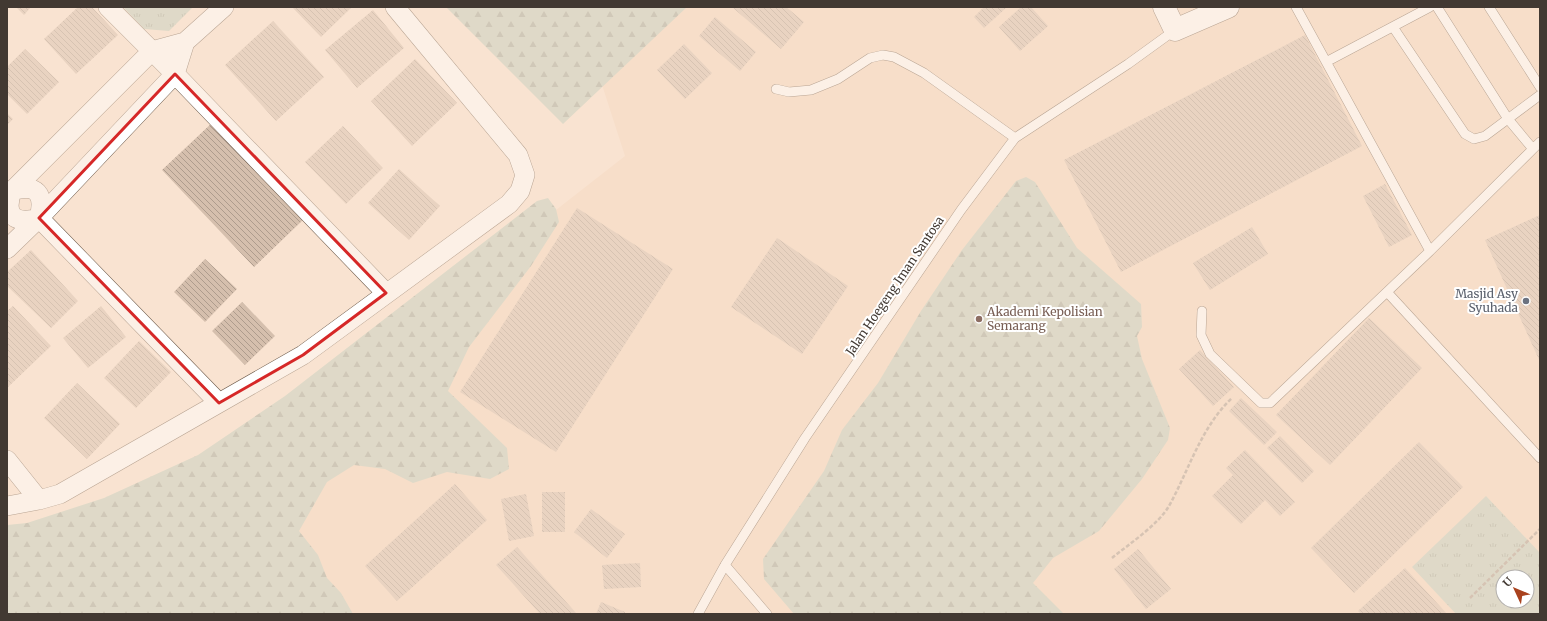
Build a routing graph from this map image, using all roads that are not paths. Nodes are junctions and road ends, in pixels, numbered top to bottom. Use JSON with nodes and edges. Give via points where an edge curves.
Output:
{"nodes":[{"id":1,"x":108,"y":7,"type":"edge"},
{"id":2,"x":224,"y":7,"type":"edge"},
{"id":3,"x":396,"y":7,"type":"edge"},
{"id":4,"x":1164,"y":7,"type":"edge"},
{"id":5,"x":1228,"y":7,"type":"edge"},
{"id":6,"x":1296,"y":7,"type":"edge"},
{"id":7,"x":1430,"y":7,"type":"edge"},
{"id":8,"x":1437,"y":7,"type":"edge"},
{"id":9,"x":1489,"y":7,"type":"edge"},
{"id":10,"x":1393,"y":27,"type":"junction"},
{"id":11,"x":1175,"y":30,"type":"junction"},
{"id":12,"x":185,"y":42,"type":"junction"},
{"id":13,"x":152,"y":51,"type":"junction"},
{"id":14,"x":1326,"y":62,"type":"junction"},
{"id":15,"x":175,"y":74,"type":"junction"},
{"id":16,"x":1540,"y":87,"type":"edge"},
{"id":17,"x":776,"y":89,"type":"dead end"},
{"id":18,"x":1540,"y":95,"type":"edge"},
{"id":19,"x":1508,"y":119,"type":"junction"},
{"id":20,"x":1015,"y":138,"type":"junction"},
{"id":21,"x":1540,"y":142,"type":"edge"},
{"id":22,"x":1533,"y":149,"type":"junction"},
{"id":23,"x":9,"y":194,"type":"edge"},
{"id":24,"x":39,"y":218,"type":"junction"},
{"id":25,"x":7,"y":249,"type":"edge"},
{"id":26,"x":1430,"y":251,"type":"junction"},
{"id":27,"x":1387,"y":292,"type":"junction"},
{"id":28,"x":386,"y":293,"type":"junction"},
{"id":29,"x":1202,"y":311,"type":"dead end"},
{"id":30,"x":219,"y":403,"type":"junction"},
{"id":31,"x":1540,"y":458,"type":"edge"},
{"id":32,"x":7,"y":460,"type":"edge"},
{"id":33,"x":39,"y":500,"type":"junction"},
{"id":34,"x":7,"y":506,"type":"edge"},
{"id":35,"x":725,"y":565,"type":"junction"},
{"id":36,"x":698,"y":614,"type":"edge"},
{"id":37,"x":767,"y":614,"type":"edge"}],
"edges":[{"from":1,"to":13,"type":"street"},
{"from":2,"to":12,"type":"street"},
{"from":3,"to":28,"type":"street","via":[[518,156],[525,175],[520,190],[509,204]]},
{"from":4,"to":11,"type":"street"},
{"from":5,"to":11,"type":"street"},
{"from":6,"to":14,"type":"lane"},
{"from":7,"to":10,"type":"lane"},
{"from":8,"to":19,"type":"lane"},
{"from":9,"to":16,"type":"lane"},
{"from":10,"to":14,"type":"lane"},
{"from":10,"to":19,"type":"lane","via":[[1465,134],[1474,139],[1485,136]]},
{"from":11,"to":20,"type":"lane","name":"Jalan Hoegeng Iman Santosa"},
{"from":12,"to":13,"type":"street"},
{"from":12,"to":15,"type":"street"},
{"from":13,"to":15,"type":"street"},
{"from":13,"to":23,"type":"street"},
{"from":14,"to":26,"type":"lane"},
{"from":15,"to":24,"type":"street"},
{"from":15,"to":28,"type":"street"},
{"from":17,"to":20,"type":"lane","via":[[789,92],[811,90],[838,79],[870,58],[894,56],[924,73]]},
{"from":18,"to":19,"type":"lane"},
{"from":19,"to":22,"type":"lane"},
{"from":20,"to":35,"type":"lane","name":"Jalan Hoegeng Iman Santosa","via":[[961,210],[810,432]]},
{"from":21,"to":22,"type":"lane"},
{"from":22,"to":26,"type":"lane"},
{"from":23,"to":24,"type":"street","via":[[11,213],[16,218],[23,221]]},
{"from":24,"to":25,"type":"street"},
{"from":24,"to":30,"type":"street"},
{"from":26,"to":27,"type":"lane"},
{"from":27,"to":29,"type":"lane","via":[[1270,403],[1261,404],[1210,354],[1201,335]]},
{"from":27,"to":31,"type":"lane"},
{"from":28,"to":30,"type":"street","via":[[302,355]]},
{"from":30,"to":33,"type":"street","via":[[60,494]]},
{"from":32,"to":33,"type":"street"},
{"from":33,"to":34,"type":"street"},
{"from":35,"to":36,"type":"lane","name":"Jalan Hoegeng Iman Santosa"},
{"from":35,"to":37,"type":"lane"}]}
